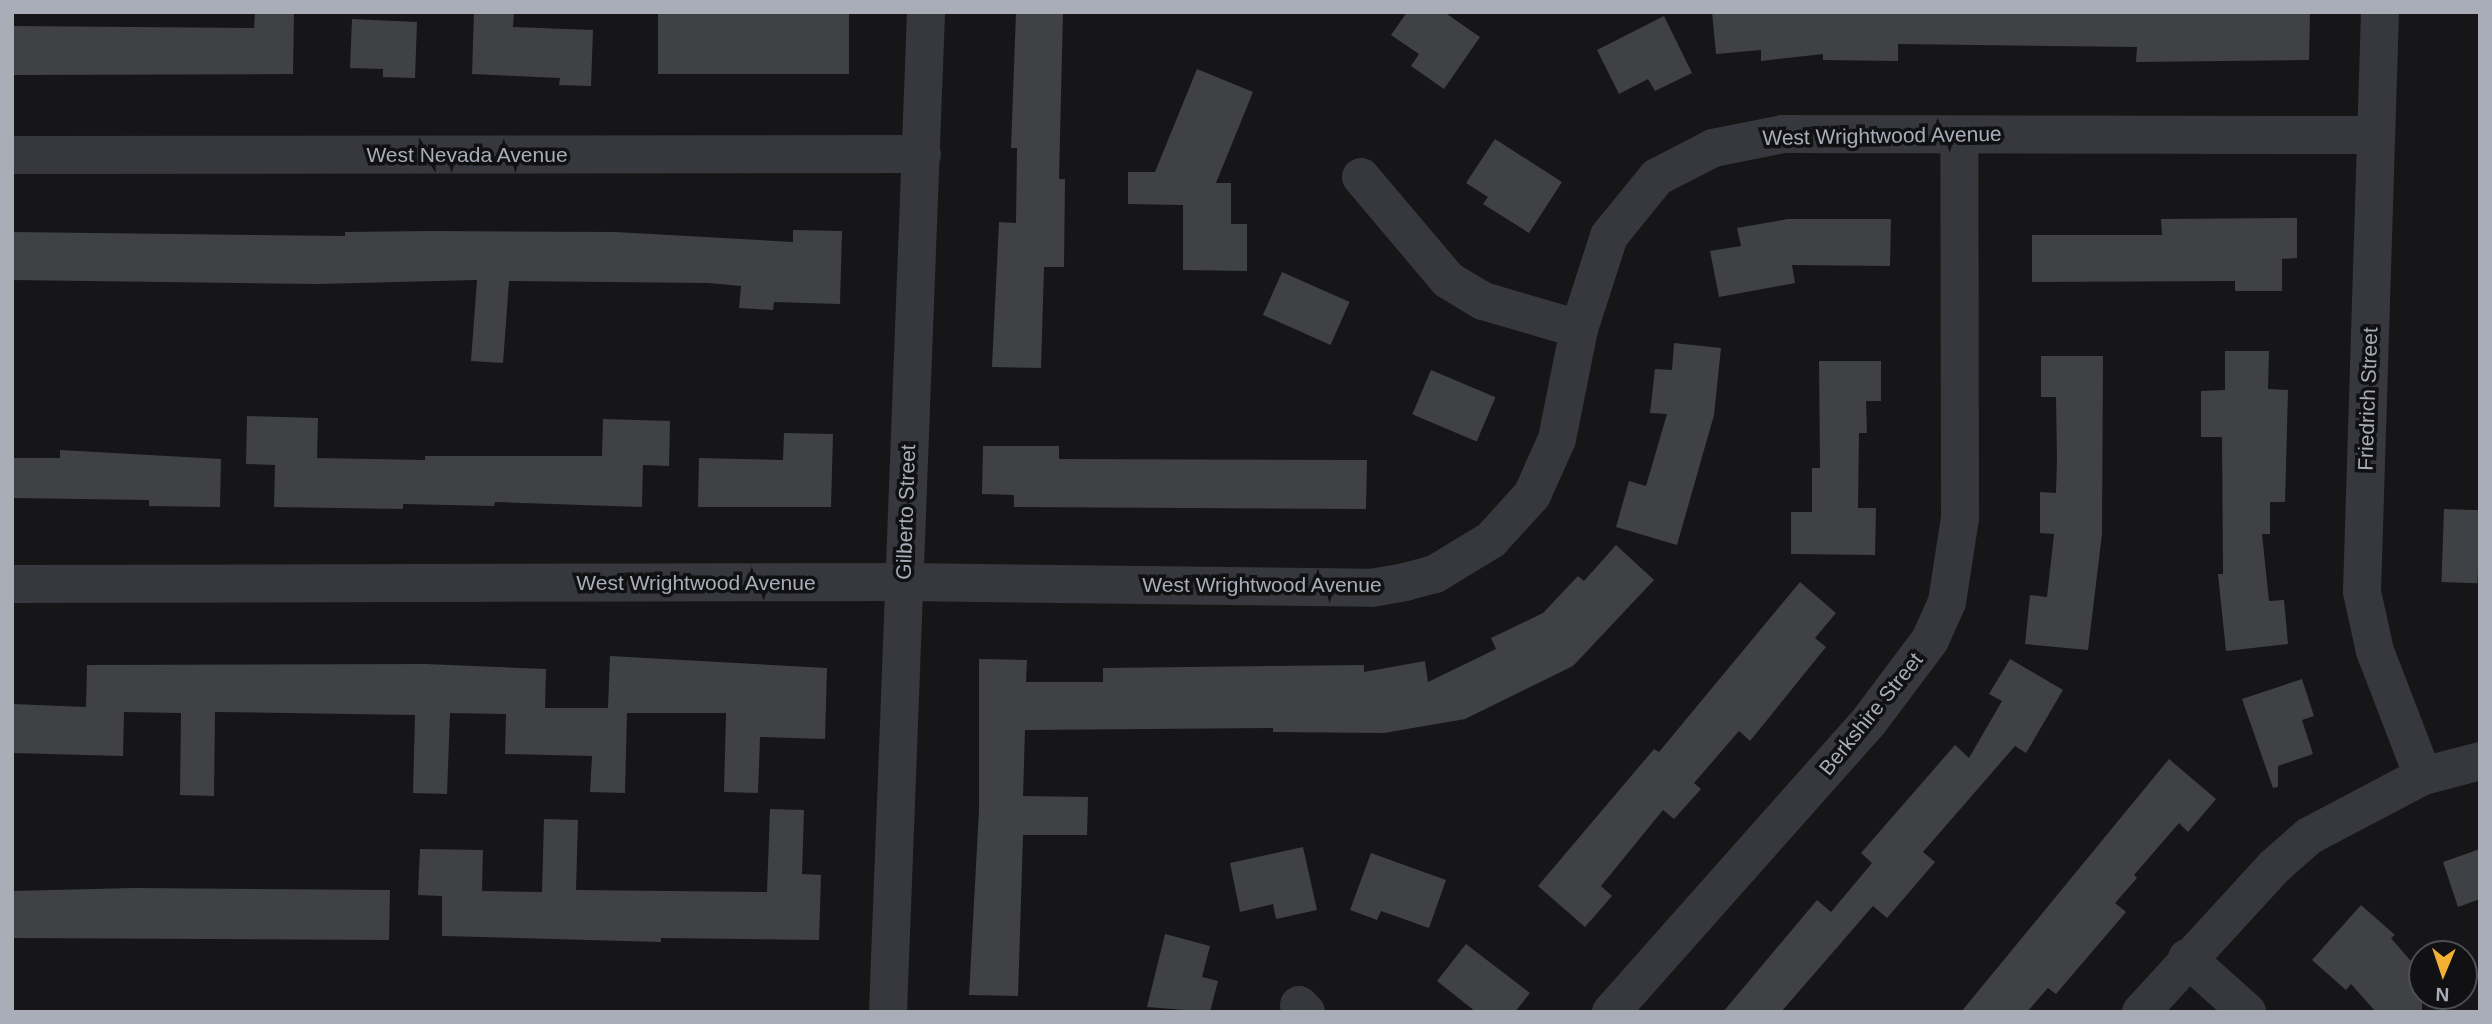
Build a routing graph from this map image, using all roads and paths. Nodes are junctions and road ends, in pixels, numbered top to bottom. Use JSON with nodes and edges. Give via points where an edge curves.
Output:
{"nodes":[{"id":1,"x":926,"y":12,"type":"edge"},
{"id":2,"x":2380,"y":12,"type":"edge"},
{"id":3,"x":1959,"y":135,"type":"junction"},
{"id":4,"x":2376,"y":135,"type":"junction"},
{"id":5,"x":922,"y":154,"type":"junction"},
{"id":6,"x":12,"y":155,"type":"edge"},
{"id":7,"x":1362,"y":177,"type":"dead end"},
{"id":8,"x":1579,"y":329,"type":"junction"},
{"id":9,"x":903,"y":582,"type":"junction"},
{"id":10,"x":12,"y":584,"type":"edge"},
{"id":11,"x":2480,"y":761,"type":"edge"},
{"id":12,"x":2423,"y":776,"type":"junction"},
{"id":13,"x":2187,"y":958,"type":"junction"},
{"id":14,"x":888,"y":1012,"type":"edge"},
{"id":15,"x":1611,"y":1012,"type":"edge"},
{"id":16,"x":2141,"y":1012,"type":"edge"},
{"id":17,"x":2247,"y":1012,"type":"edge"}],
"edges":[{"from":1,"to":5,"type":"street","name":"Gilberto Street"},
{"from":2,"to":4,"type":"street","name":"Friedrich Street"},
{"from":3,"to":4,"type":"street","name":"West Wrightwood Avenue"},
{"from":3,"to":8,"type":"street","name":"West Wrightwood Avenue","via":[[1783,134],[1713,148],[1657,177],[1619,221],[1599,259]]},
{"from":3,"to":15,"type":"street","name":"Berkshire Street","via":[[1961,518],[1947,602],[1930,640],[1877,711]]},
{"from":4,"to":12,"type":"street","name":"Friedrich Street","via":[[2362,592],[2375,651]]},
{"from":5,"to":6,"type":"street","name":"West Nevada Avenue"},
{"from":5,"to":9,"type":"street","name":"Gilberto Street"},
{"from":7,"to":8,"type":"street","via":[[1448,280],[1483,301]]},
{"from":8,"to":9,"type":"street","name":"West Wrightwood Avenue","via":[[1547,471],[1491,540],[1435,574],[1371,588]]},
{"from":9,"to":10,"type":"street","name":"West Wrightwood Avenue"},
{"from":9,"to":14,"type":"street","name":"Gilberto Street"},
{"from":11,"to":12,"type":"street"},
{"from":12,"to":13,"type":"street","via":[[2309,836]]},
{"from":13,"to":16,"type":"street"},
{"from":13,"to":17,"type":"street"}]}
